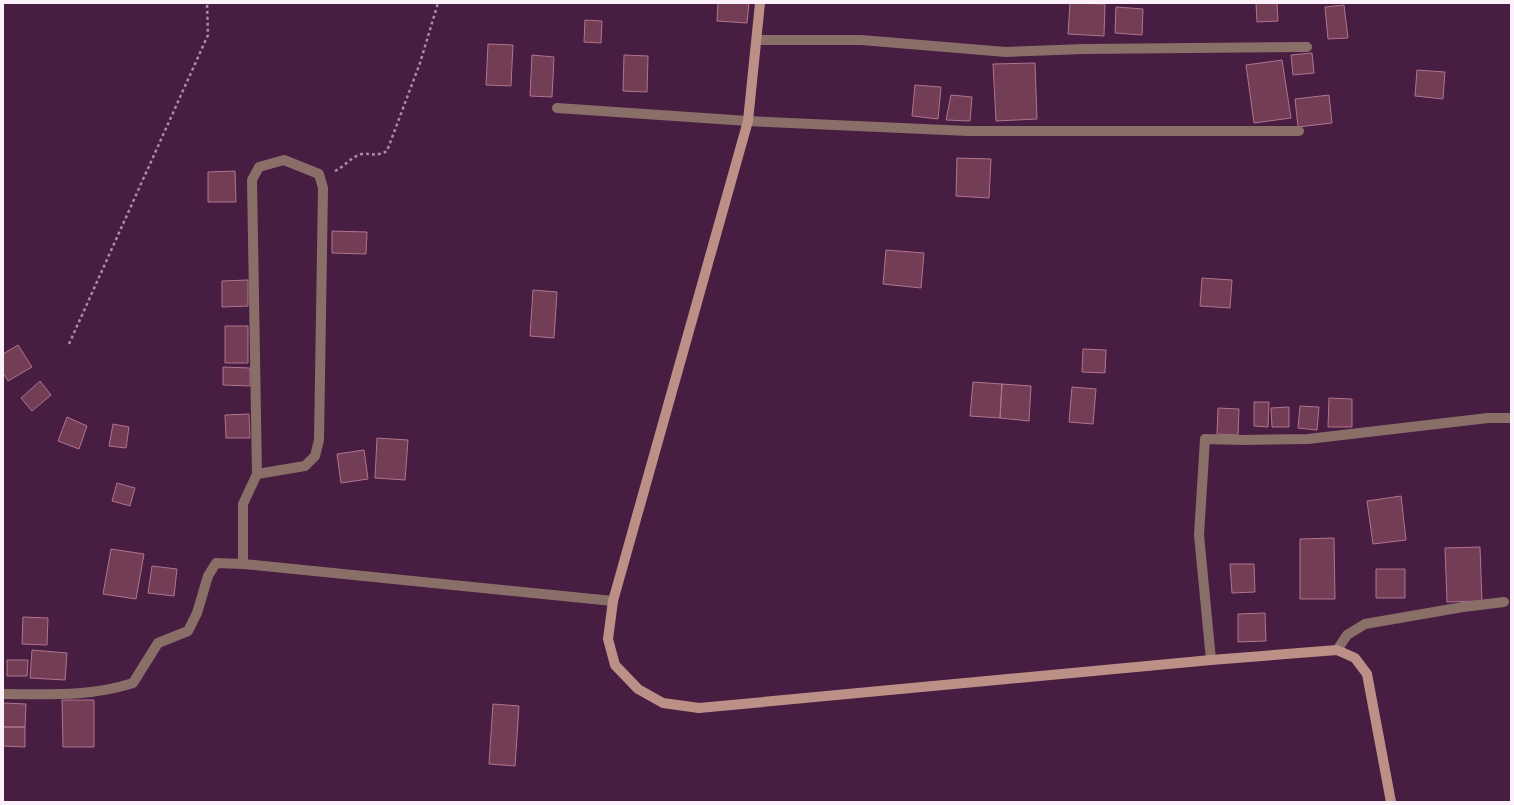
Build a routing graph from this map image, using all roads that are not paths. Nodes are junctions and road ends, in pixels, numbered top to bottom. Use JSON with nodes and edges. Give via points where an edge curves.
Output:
{"nodes":[{"id":1,"x":760,"y":3,"type":"edge"},
{"id":2,"x":757,"y":40,"type":"junction"},
{"id":3,"x":1307,"y":47,"type":"dead end"},
{"id":4,"x":557,"y":108,"type":"dead end"},
{"id":5,"x":748,"y":121,"type":"junction"},
{"id":6,"x":1299,"y":131,"type":"dead end"},
{"id":7,"x":1511,"y":418,"type":"edge"},
{"id":8,"x":257,"y":474,"type":"junction"},
{"id":9,"x":243,"y":564,"type":"junction"},
{"id":10,"x":613,"y":601,"type":"junction"},
{"id":11,"x":1504,"y":602,"type":"dead end"},
{"id":12,"x":1337,"y":650,"type":"junction"},
{"id":13,"x":1211,"y":660,"type":"junction"},
{"id":14,"x":3,"y":694,"type":"edge"},
{"id":15,"x":1391,"y":802,"type":"edge"}],
"edges":[{"from":1,"to":2,"type":"street"},
{"from":2,"to":3,"type":"street","via":[[861,40],[1006,52]]},
{"from":2,"to":5,"type":"street"},
{"from":4,"to":5,"type":"street"},
{"from":5,"to":6,"type":"street","via":[[968,131]]},
{"from":5,"to":10,"type":"street"},
{"from":7,"to":13,"type":"street","via":[[1488,418],[1308,439],[1205,439],[1199,536]]},
{"from":8,"to":8,"type":"street","via":[[305,466],[315,456],[319,440],[323,188],[318,174],[284,160],[259,167],[252,180]]},
{"from":8,"to":9,"type":"street","via":[[243,504]]},
{"from":9,"to":10,"type":"street"},
{"from":9,"to":14,"type":"street","via":[[216,563],[208,576],[197,613],[188,630],[158,643],[133,683],[115,689],[85,692]]},
{"from":10,"to":13,"type":"street","via":[[608,639],[615,665],[638,689],[663,702],[699,708]]},
{"from":11,"to":12,"type":"street","via":[[1365,624],[1347,636]]},
{"from":12,"to":13,"type":"street"},
{"from":12,"to":15,"type":"street","via":[[1355,658],[1367,674]]}]}
